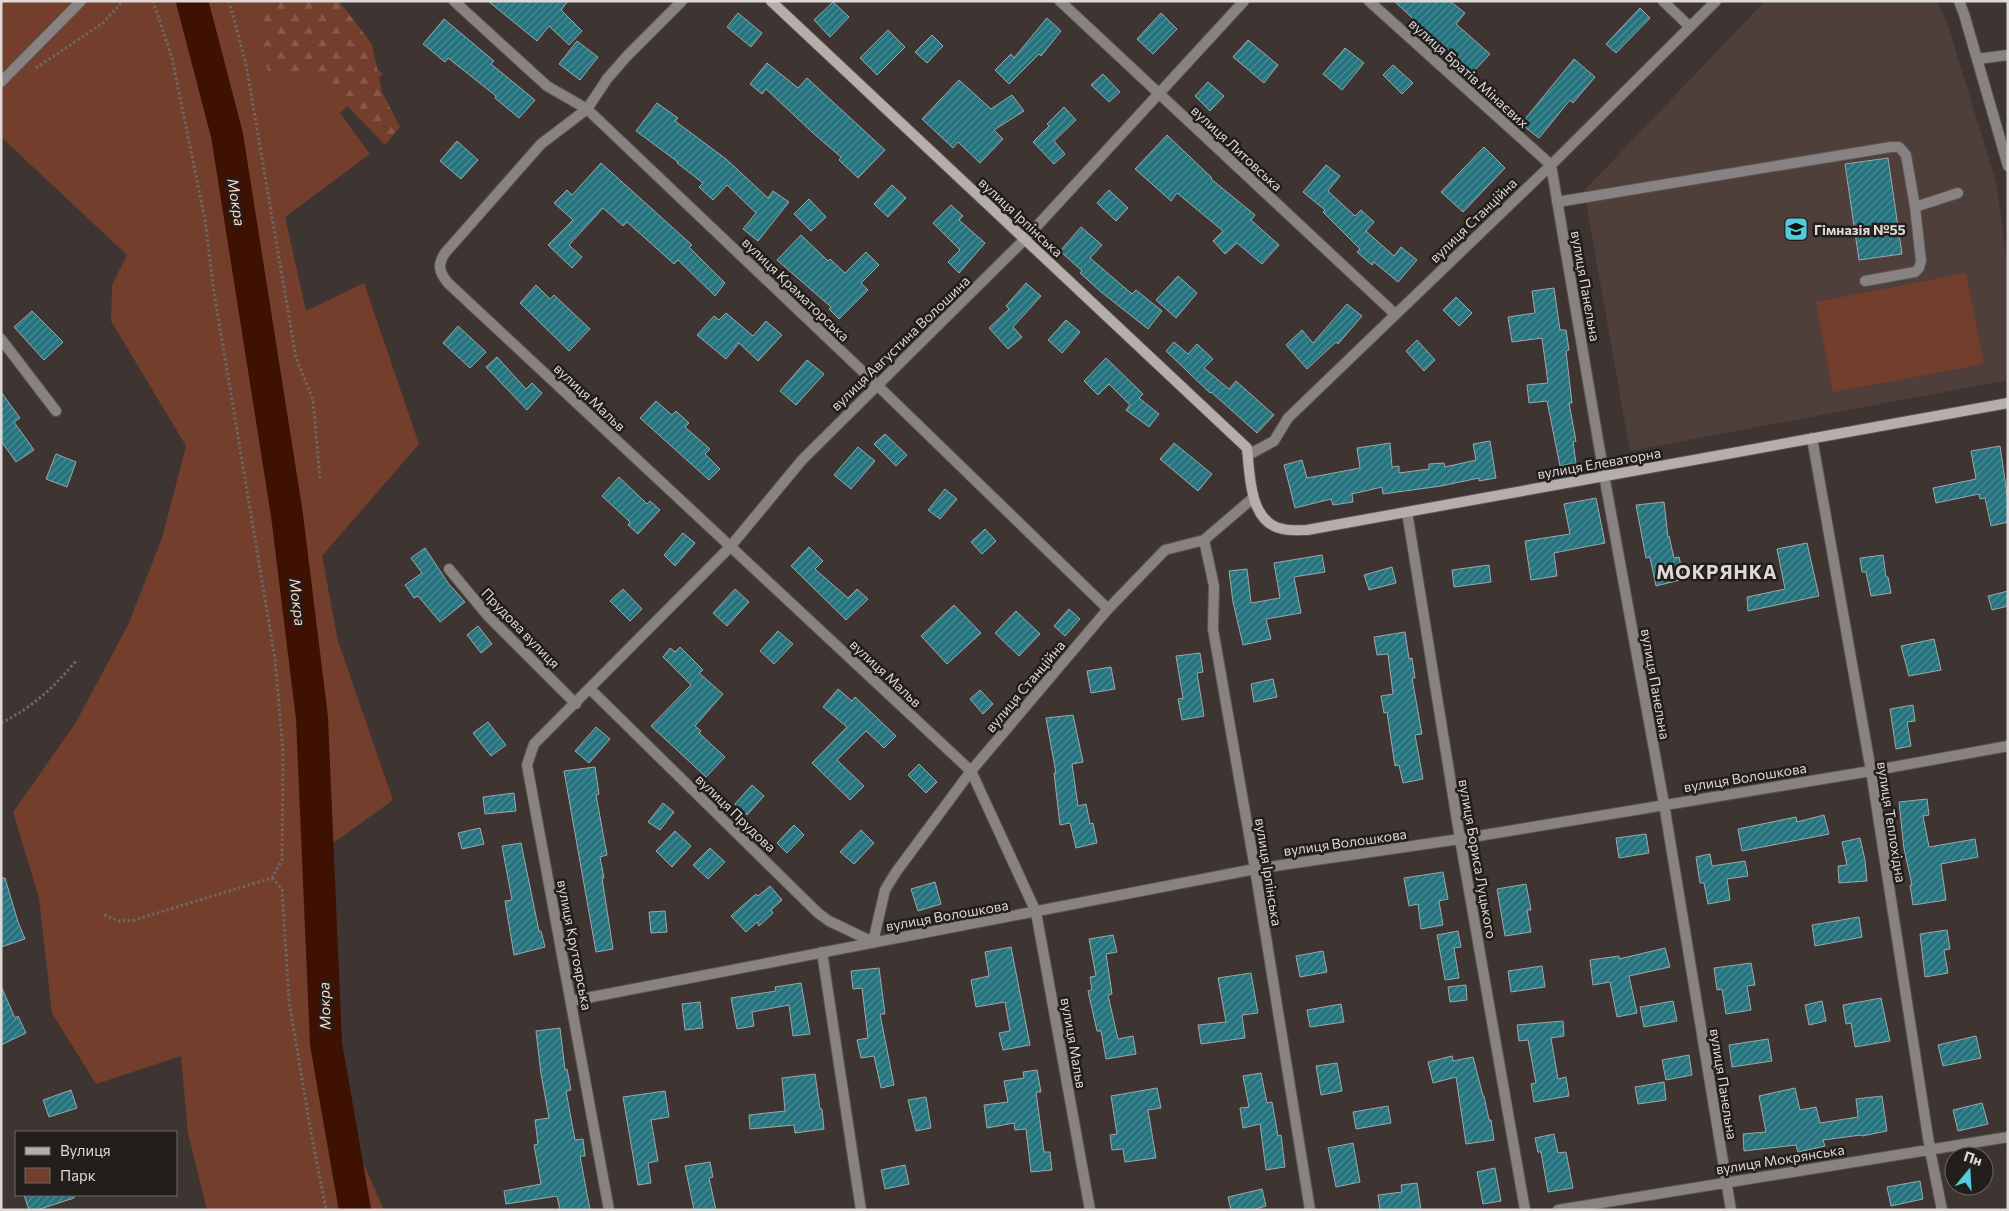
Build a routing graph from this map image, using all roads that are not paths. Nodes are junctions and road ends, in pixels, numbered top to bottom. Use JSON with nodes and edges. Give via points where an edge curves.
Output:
{"nodes":[{"id":1,"x":81,"y":1,"type":"edge"},
{"id":2,"x":454,"y":1,"type":"edge"},
{"id":3,"x":682,"y":1,"type":"edge"},
{"id":4,"x":771,"y":1,"type":"edge"},
{"id":5,"x":1060,"y":1,"type":"edge"},
{"id":6,"x":1244,"y":1,"type":"edge"},
{"id":7,"x":1369,"y":1,"type":"edge"},
{"id":8,"x":1663,"y":1,"type":"edge"},
{"id":9,"x":1716,"y":1,"type":"edge"},
{"id":10,"x":1958,"y":1,"type":"edge"},
{"id":11,"x":1690,"y":27,"type":"junction"},
{"id":12,"x":2008,"y":55,"type":"edge"},
{"id":13,"x":1977,"y":59,"type":"junction"},
{"id":14,"x":1,"y":82,"type":"edge"},
{"id":15,"x":1159,"y":94,"type":"junction"},
{"id":16,"x":587,"y":109,"type":"junction"},
{"id":17,"x":1551,"y":165,"type":"junction"},
{"id":18,"x":2008,"y":166,"type":"edge"},
{"id":19,"x":1958,"y":194,"type":"dead end"},
{"id":20,"x":1557,"y":202,"type":"junction"},
{"id":21,"x":1915,"y":207,"type":"junction"},
{"id":22,"x":1024,"y":239,"type":"junction"},
{"id":23,"x":1865,"y":280,"type":"dead end"},
{"id":24,"x":1395,"y":314,"type":"junction"},
{"id":25,"x":1,"y":338,"type":"edge"},
{"id":26,"x":878,"y":386,"type":"junction"},
{"id":27,"x":2008,"y":403,"type":"edge"},
{"id":28,"x":56,"y":411,"type":"dead end"},
{"id":29,"x":1812,"y":438,"type":"junction"},
{"id":30,"x":1248,"y":455,"type":"junction"},
{"id":31,"x":1604,"y":475,"type":"junction"},
{"id":32,"x":1254,"y":498,"type":"junction"},
{"id":33,"x":1407,"y":512,"type":"junction"},
{"id":34,"x":1204,"y":540,"type":"junction"},
{"id":35,"x":730,"y":547,"type":"junction"},
{"id":36,"x":449,"y":569,"type":"dead end"},
{"id":37,"x":1108,"y":609,"type":"junction"},
{"id":38,"x":590,"y":689,"type":"junction"},
{"id":39,"x":576,"y":704,"type":"junction"},
{"id":40,"x":2008,"y":746,"type":"edge"},
{"id":41,"x":971,"y":771,"type":"junction"},
{"id":42,"x":1871,"y":771,"type":"junction"},
{"id":43,"x":1664,"y":804,"type":"junction"},
{"id":44,"x":1460,"y":839,"type":"junction"},
{"id":45,"x":1255,"y":869,"type":"junction"},
{"id":46,"x":1036,"y":912,"type":"junction"},
{"id":47,"x":873,"y":942,"type":"junction"},
{"id":48,"x":822,"y":952,"type":"junction"},
{"id":49,"x":572,"y":1001,"type":"junction"},
{"id":50,"x":2008,"y":1137,"type":"edge"},
{"id":51,"x":1930,"y":1150,"type":"junction"},
{"id":52,"x":1726,"y":1181,"type":"junction"},
{"id":53,"x":609,"y":1210,"type":"edge"},
{"id":54,"x":861,"y":1210,"type":"edge"},
{"id":55,"x":1090,"y":1210,"type":"edge"},
{"id":56,"x":1310,"y":1210,"type":"edge"},
{"id":57,"x":1525,"y":1210,"type":"edge"},
{"id":58,"x":1558,"y":1210,"type":"edge"},
{"id":59,"x":1731,"y":1210,"type":"edge"},
{"id":60,"x":1942,"y":1210,"type":"edge"}],
"edges":[{"from":1,"to":14,"type":"street"},
{"from":2,"to":16,"type":"street","name":"вулиця Краматорська","via":[[547,86]]},
{"from":3,"to":16,"type":"street","via":[[627,56]]},
{"from":4,"to":22,"type":"street","name":"вулиця Ірпінська"},
{"from":5,"to":15,"type":"street","name":"вулиця Литовська"},
{"from":6,"to":15,"type":"street","name":"вулиця Августина Волошина"},
{"from":7,"to":17,"type":"street","name":"вулиця Братів Мінаєвих"},
{"from":8,"to":11,"type":"street"},
{"from":9,"to":11,"type":"street","name":"вулиця Станційна"},
{"from":10,"to":13,"type":"street"},
{"from":11,"to":17,"type":"street","name":"вулиця Станційна"},
{"from":12,"to":13,"type":"street"},
{"from":13,"to":18,"type":"street"},
{"from":15,"to":22,"type":"street","name":"вулиця Августина Волошина"},
{"from":15,"to":24,"type":"street","name":"вулиця Литовська"},
{"from":16,"to":26,"type":"street","name":"вулиця Краматорська"},
{"from":16,"to":35,"type":"street","name":"вулиця Мальв","via":[[541,144],[445,253],[440,260],[441,275]]},
{"from":17,"to":20,"type":"street","name":"вулиця Панельна"},
{"from":17,"to":24,"type":"street","name":"вулиця Станційна"},
{"from":19,"to":21,"type":"street"},
{"from":20,"to":21,"type":"street","via":[[1899,147],[1906,155]]},
{"from":20,"to":31,"type":"street","name":"вулиця Панельна"},
{"from":21,"to":23,"type":"street","via":[[1920,268],[1915,272]]},
{"from":22,"to":26,"type":"street","name":"вулиця Августина Волошина"},
{"from":22,"to":30,"type":"street","name":"вулиця Ірпінська","via":[[1247,448]]},
{"from":24,"to":30,"type":"street","name":"вулиця Станційна","via":[[1288,418],[1274,441]]},
{"from":25,"to":28,"type":"street"},
{"from":26,"to":35,"type":"street","name":"вулиця Августина Волошина","via":[[802,460]]},
{"from":26,"to":37,"type":"street","name":"вулиця Краматорська"},
{"from":27,"to":29,"type":"street","name":"вулиця Елеваторна"},
{"from":29,"to":31,"type":"street","name":"вулиця Елеваторна"},
{"from":29,"to":42,"type":"street","name":"вулиця Теплохідна"},
{"from":30,"to":32,"type":"street","name":"вулиця Елеваторна"},
{"from":31,"to":33,"type":"street","name":"вулиця Елеваторна"},
{"from":31,"to":43,"type":"street","name":"вулиця Панельна"},
{"from":32,"to":33,"type":"street","name":"вулиця Елеваторна","via":[[1262,518],[1281,529],[1306,530]]},
{"from":32,"to":34,"type":"street","name":"вулиця Станційна"},
{"from":33,"to":44,"type":"street","name":"вулиця Бориса Луцького"},
{"from":34,"to":37,"type":"street","name":"вулиця Станційна","via":[[1165,550]]},
{"from":34,"to":45,"type":"street","name":"вулиця Ірпінська","via":[[1214,586],[1213,629]]},
{"from":35,"to":38,"type":"street","name":"вулиця Августина Волошина"},
{"from":35,"to":41,"type":"street","name":"вулиця Мальв"},
{"from":36,"to":39,"type":"street","name":"Прудова вулиця","via":[[488,616]]},
{"from":37,"to":41,"type":"street","name":"вулиця Станційна"},
{"from":38,"to":39,"type":"street","name":"вулиця Августина Волошина"},
{"from":38,"to":47,"type":"street","name":"вулиця Прудова","via":[[818,913]]},
{"from":39,"to":49,"type":"street","name":"вулиця Крутоярська","via":[[534,744],[527,765]]},
{"from":40,"to":42,"type":"street","name":"вулиця Волошкова"},
{"from":41,"to":46,"type":"street","name":"вулиця Мальв"},
{"from":41,"to":47,"type":"street","name":"вулиця Станційна","via":[[885,890]]},
{"from":42,"to":43,"type":"street","name":"вулиця Волошкова"},
{"from":42,"to":51,"type":"street","name":"вулиця Теплохідна"},
{"from":43,"to":44,"type":"street","name":"вулиця Волошкова"},
{"from":43,"to":52,"type":"street","name":"вулиця Панельна"},
{"from":44,"to":45,"type":"street","name":"вулиця Волошкова"},
{"from":44,"to":57,"type":"street","name":"вулиця Бориса Луцького"},
{"from":45,"to":46,"type":"street","name":"вулиця Волошкова"},
{"from":45,"to":56,"type":"street","name":"вулиця Ірпінська"},
{"from":46,"to":47,"type":"street","name":"вулиця Волошкова"},
{"from":46,"to":55,"type":"street","name":"вулиця Мальв"},
{"from":47,"to":48,"type":"street","name":"вулиця Волошкова"},
{"from":48,"to":49,"type":"street","name":"вулиця Волошкова"},
{"from":48,"to":54,"type":"street"},
{"from":49,"to":53,"type":"street","name":"вулиця Крутоярська"},
{"from":50,"to":51,"type":"street","name":"вулиця Мокрянська"},
{"from":51,"to":52,"type":"street","name":"вулиця Мокрянська"},
{"from":51,"to":60,"type":"street","name":"вулиця Теплохідна"},
{"from":52,"to":58,"type":"street","name":"вулиця Мокрянська"},
{"from":52,"to":59,"type":"street","name":"вулиця Панельна"}]}
